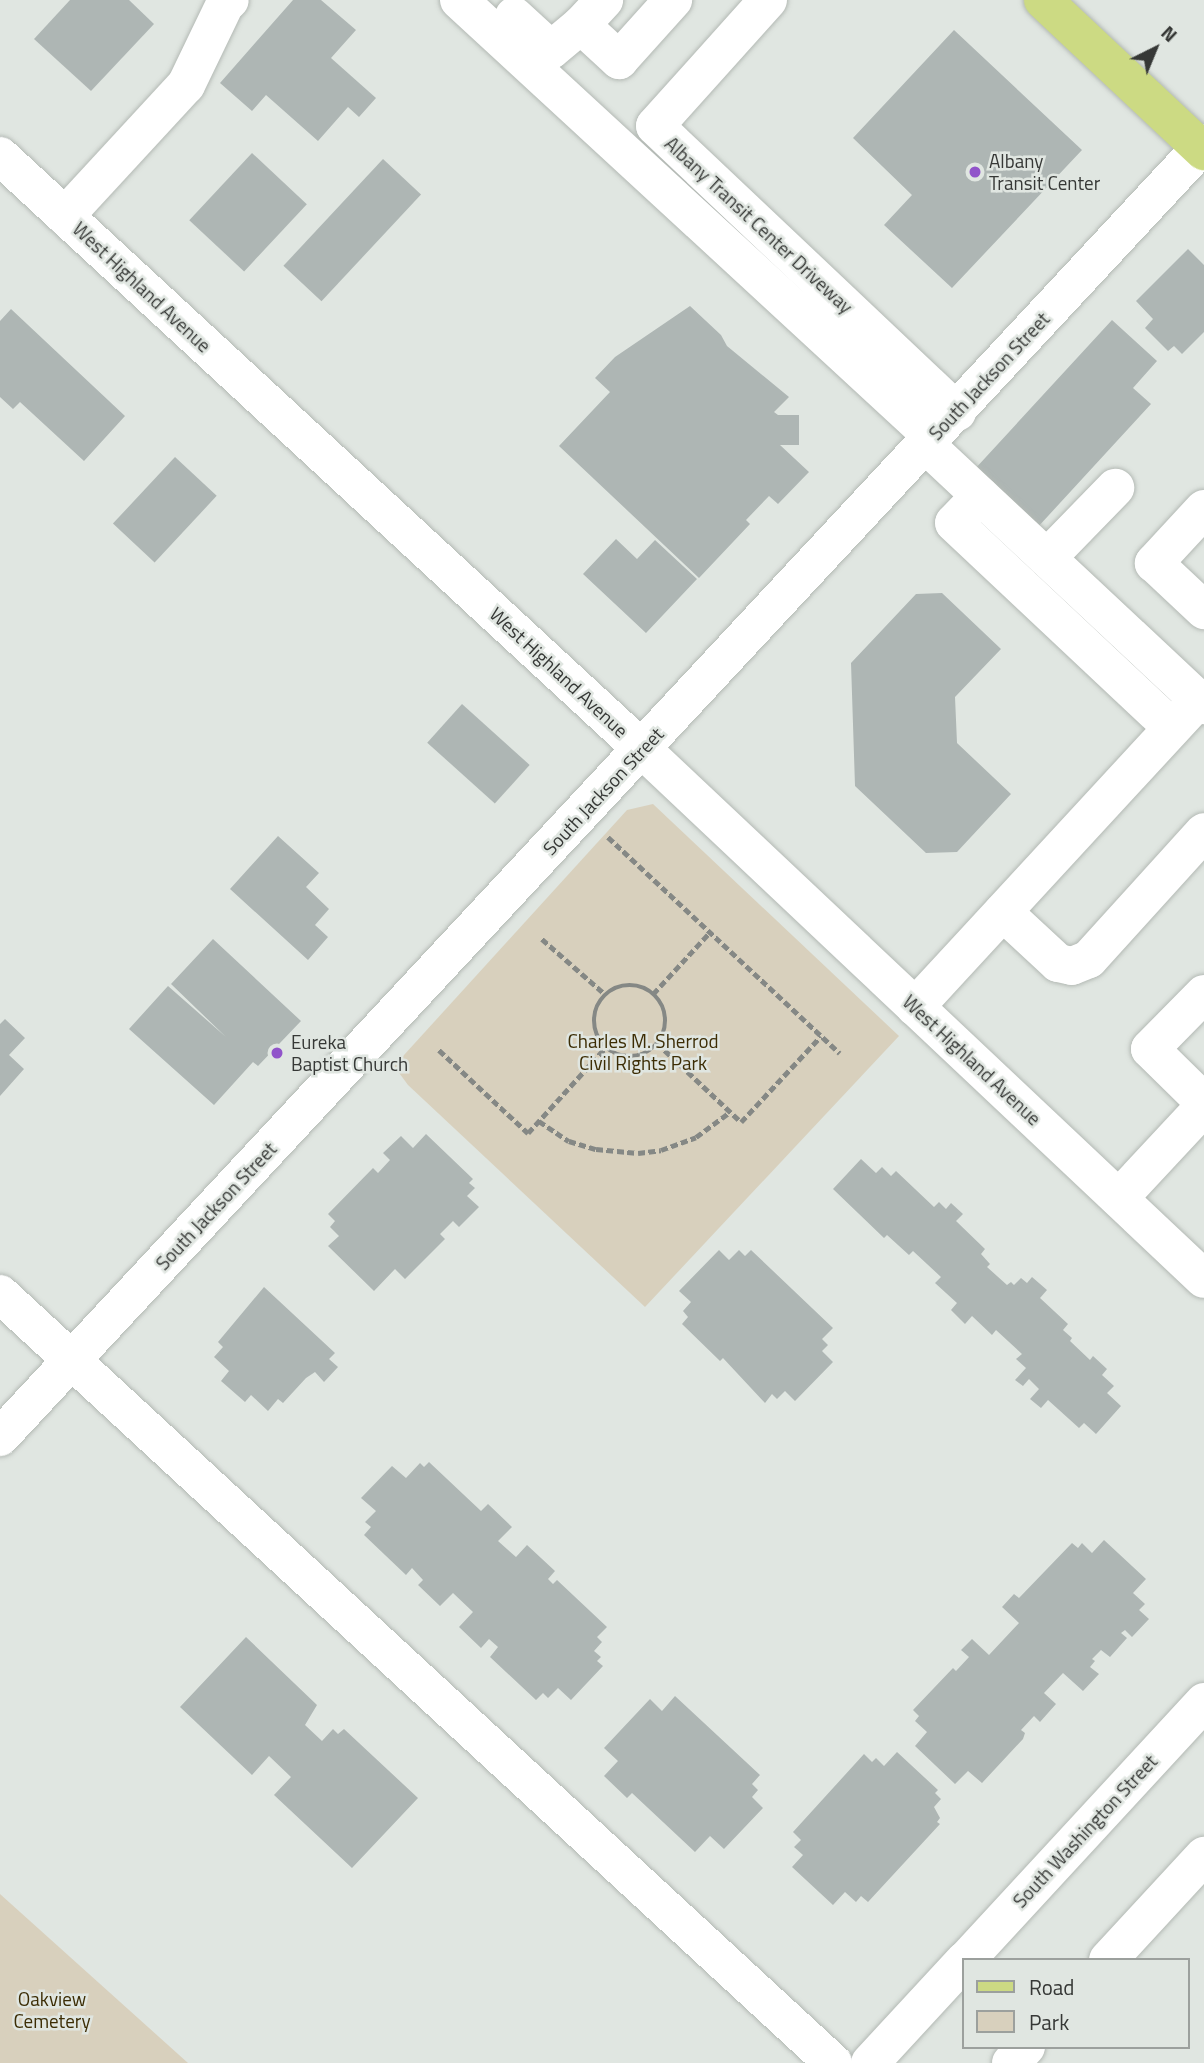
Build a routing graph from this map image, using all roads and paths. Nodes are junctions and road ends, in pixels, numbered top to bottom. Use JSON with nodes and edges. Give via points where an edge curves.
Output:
{"nodes":[{"id":1,"x":230,"y":0,"type":"edge"},
{"id":2,"x":459,"y":0,"type":"edge"},
{"id":3,"x":496,"y":0,"type":"edge"},
{"id":4,"x":673,"y":0,"type":"edge"},
{"id":5,"x":768,"y":0,"type":"edge"},
{"id":6,"x":1059,"y":5,"type":"edge"},
{"id":7,"x":593,"y":13,"type":"edge"},
{"id":8,"x":1203,"y":148,"type":"edge"},
{"id":9,"x":0,"y":156,"type":"edge"},
{"id":10,"x":65,"y":216,"type":"junction"},
{"id":11,"x":939,"y":431,"type":"junction"},
{"id":12,"x":1115,"y":488,"type":"dead end"},
{"id":13,"x":980,"y":495,"type":"junction"},
{"id":14,"x":1204,"y":509,"type":"edge"},
{"id":15,"x":1047,"y":558,"type":"junction"},
{"id":16,"x":1204,"y":610,"type":"edge"},
{"id":17,"x":1201,"y":703,"type":"edge"},
{"id":18,"x":1172,"y":728,"type":"junction"},
{"id":19,"x":642,"y":749,"type":"junction"},
{"id":20,"x":587,"y":808,"type":"junction"},
{"id":21,"x":1204,"y":832,"type":"edge"},
{"id":22,"x":1003,"y":912,"type":"junction"},
{"id":23,"x":710,"y":932,"type":"junction"},
{"id":24,"x":542,"y":939,"type":"dead end"},
{"id":25,"x":653,"y":994,"type":"junction"},
{"id":26,"x":1204,"y":994,"type":"edge"},
{"id":27,"x":606,"y":995,"type":"junction"},
{"id":28,"x":915,"y":1007,"type":"junction"},
{"id":29,"x":821,"y":1035,"type":"junction"},
{"id":30,"x":657,"y":1043,"type":"junction"},
{"id":31,"x":606,"y":1047,"type":"junction"},
{"id":32,"x":439,"y":1050,"type":"dead end"},
{"id":33,"x":840,"y":1053,"type":"dead end"},
{"id":34,"x":1204,"y":1104,"type":"edge"},
{"id":35,"x":730,"y":1112,"type":"junction"},
{"id":36,"x":539,"y":1121,"type":"junction"},
{"id":37,"x":1118,"y":1198,"type":"junction"},
{"id":38,"x":1204,"y":1279,"type":"edge"},
{"id":39,"x":0,"y":1294,"type":"edge"},
{"id":40,"x":71,"y":1361,"type":"junction"},
{"id":41,"x":0,"y":1437,"type":"edge"},
{"id":42,"x":1204,"y":1702,"type":"edge"},
{"id":43,"x":1204,"y":1856,"type":"edge"},
{"id":44,"x":967,"y":1958,"type":"edge"},
{"id":45,"x":1110,"y":1958,"type":"edge"},
{"id":46,"x":962,"y":1963,"type":"edge"},
{"id":47,"x":1024,"y":2049,"type":"edge"},
{"id":48,"x":833,"y":2063,"type":"edge"},
{"id":49,"x":870,"y":2063,"type":"edge"},
{"id":50,"x":1011,"y":2063,"type":"edge"}],
"edges":[{"from":1,"to":10,"type":"street","via":[[186,85]]},
{"from":2,"to":11,"type":"street"},
{"from":3,"to":7,"type":"street","via":[[551,50]]},
{"from":4,"to":7,"type":"street","via":[[619,60]]},
{"from":5,"to":11,"type":"street","name":"Albany Transit Center Driveway","via":[[655,126]]},
{"from":6,"to":8,"type":"main road"},
{"from":8,"to":11,"type":"street","name":"South Jackson Street"},
{"from":9,"to":10,"type":"street","name":"West Highland Avenue"},
{"from":10,"to":19,"type":"street","name":"West Highland Avenue"},
{"from":11,"to":13,"type":"street"},
{"from":11,"to":19,"type":"street","name":"South Jackson Street"},
{"from":12,"to":15,"type":"street"},
{"from":13,"to":15,"type":"street"},
{"from":13,"to":18,"type":"street","via":[[954,523]]},
{"from":14,"to":16,"type":"street","via":[[1154,563]]},
{"from":15,"to":17,"type":"street"},
{"from":17,"to":18,"type":"street"},
{"from":18,"to":22,"type":"street"},
{"from":19,"to":20,"type":"street","name":"South Jackson Street"},
{"from":19,"to":28,"type":"street","name":"West Highland Avenue"},
{"from":20,"to":23,"type":"path","via":[[600,831]]},
{"from":20,"to":40,"type":"street","name":"South Jackson Street"},
{"from":21,"to":22,"type":"street","via":[[1089,959],[1072,966],[1058,963]]},
{"from":22,"to":28,"type":"street"},
{"from":23,"to":25,"type":"path"},
{"from":23,"to":29,"type":"path"},
{"from":24,"to":27,"type":"path"},
{"from":25,"to":27,"type":"path","via":[[634,985]]},
{"from":25,"to":30,"type":"path","via":[[665,1017]]},
{"from":26,"to":34,"type":"street","via":[[1150,1049]]},
{"from":27,"to":31,"type":"path","via":[[594,1020]]},
{"from":28,"to":37,"type":"street","name":"West Highland Avenue"},
{"from":29,"to":33,"type":"path"},
{"from":29,"to":35,"type":"path","via":[[741,1122]]},
{"from":30,"to":31,"type":"path","via":[[643,1055],[632,1057]]},
{"from":30,"to":35,"type":"path"},
{"from":31,"to":36,"type":"path"},
{"from":32,"to":36,"type":"path","via":[[528,1133]]},
{"from":34,"to":37,"type":"street"},
{"from":35,"to":36,"type":"path","via":[[696,1137],[638,1153],[569,1141]]},
{"from":37,"to":38,"type":"street","name":"West Highland Avenue"},
{"from":39,"to":40,"type":"street"},
{"from":40,"to":41,"type":"street","name":"South Jackson Street"},
{"from":40,"to":48,"type":"street"},
{"from":42,"to":44,"type":"street","name":"South Washington Street"},
{"from":43,"to":45,"type":"street"},
{"from":46,"to":49,"type":"street","name":"South Washington Street"},
{"from":47,"to":50,"type":"street"}]}
